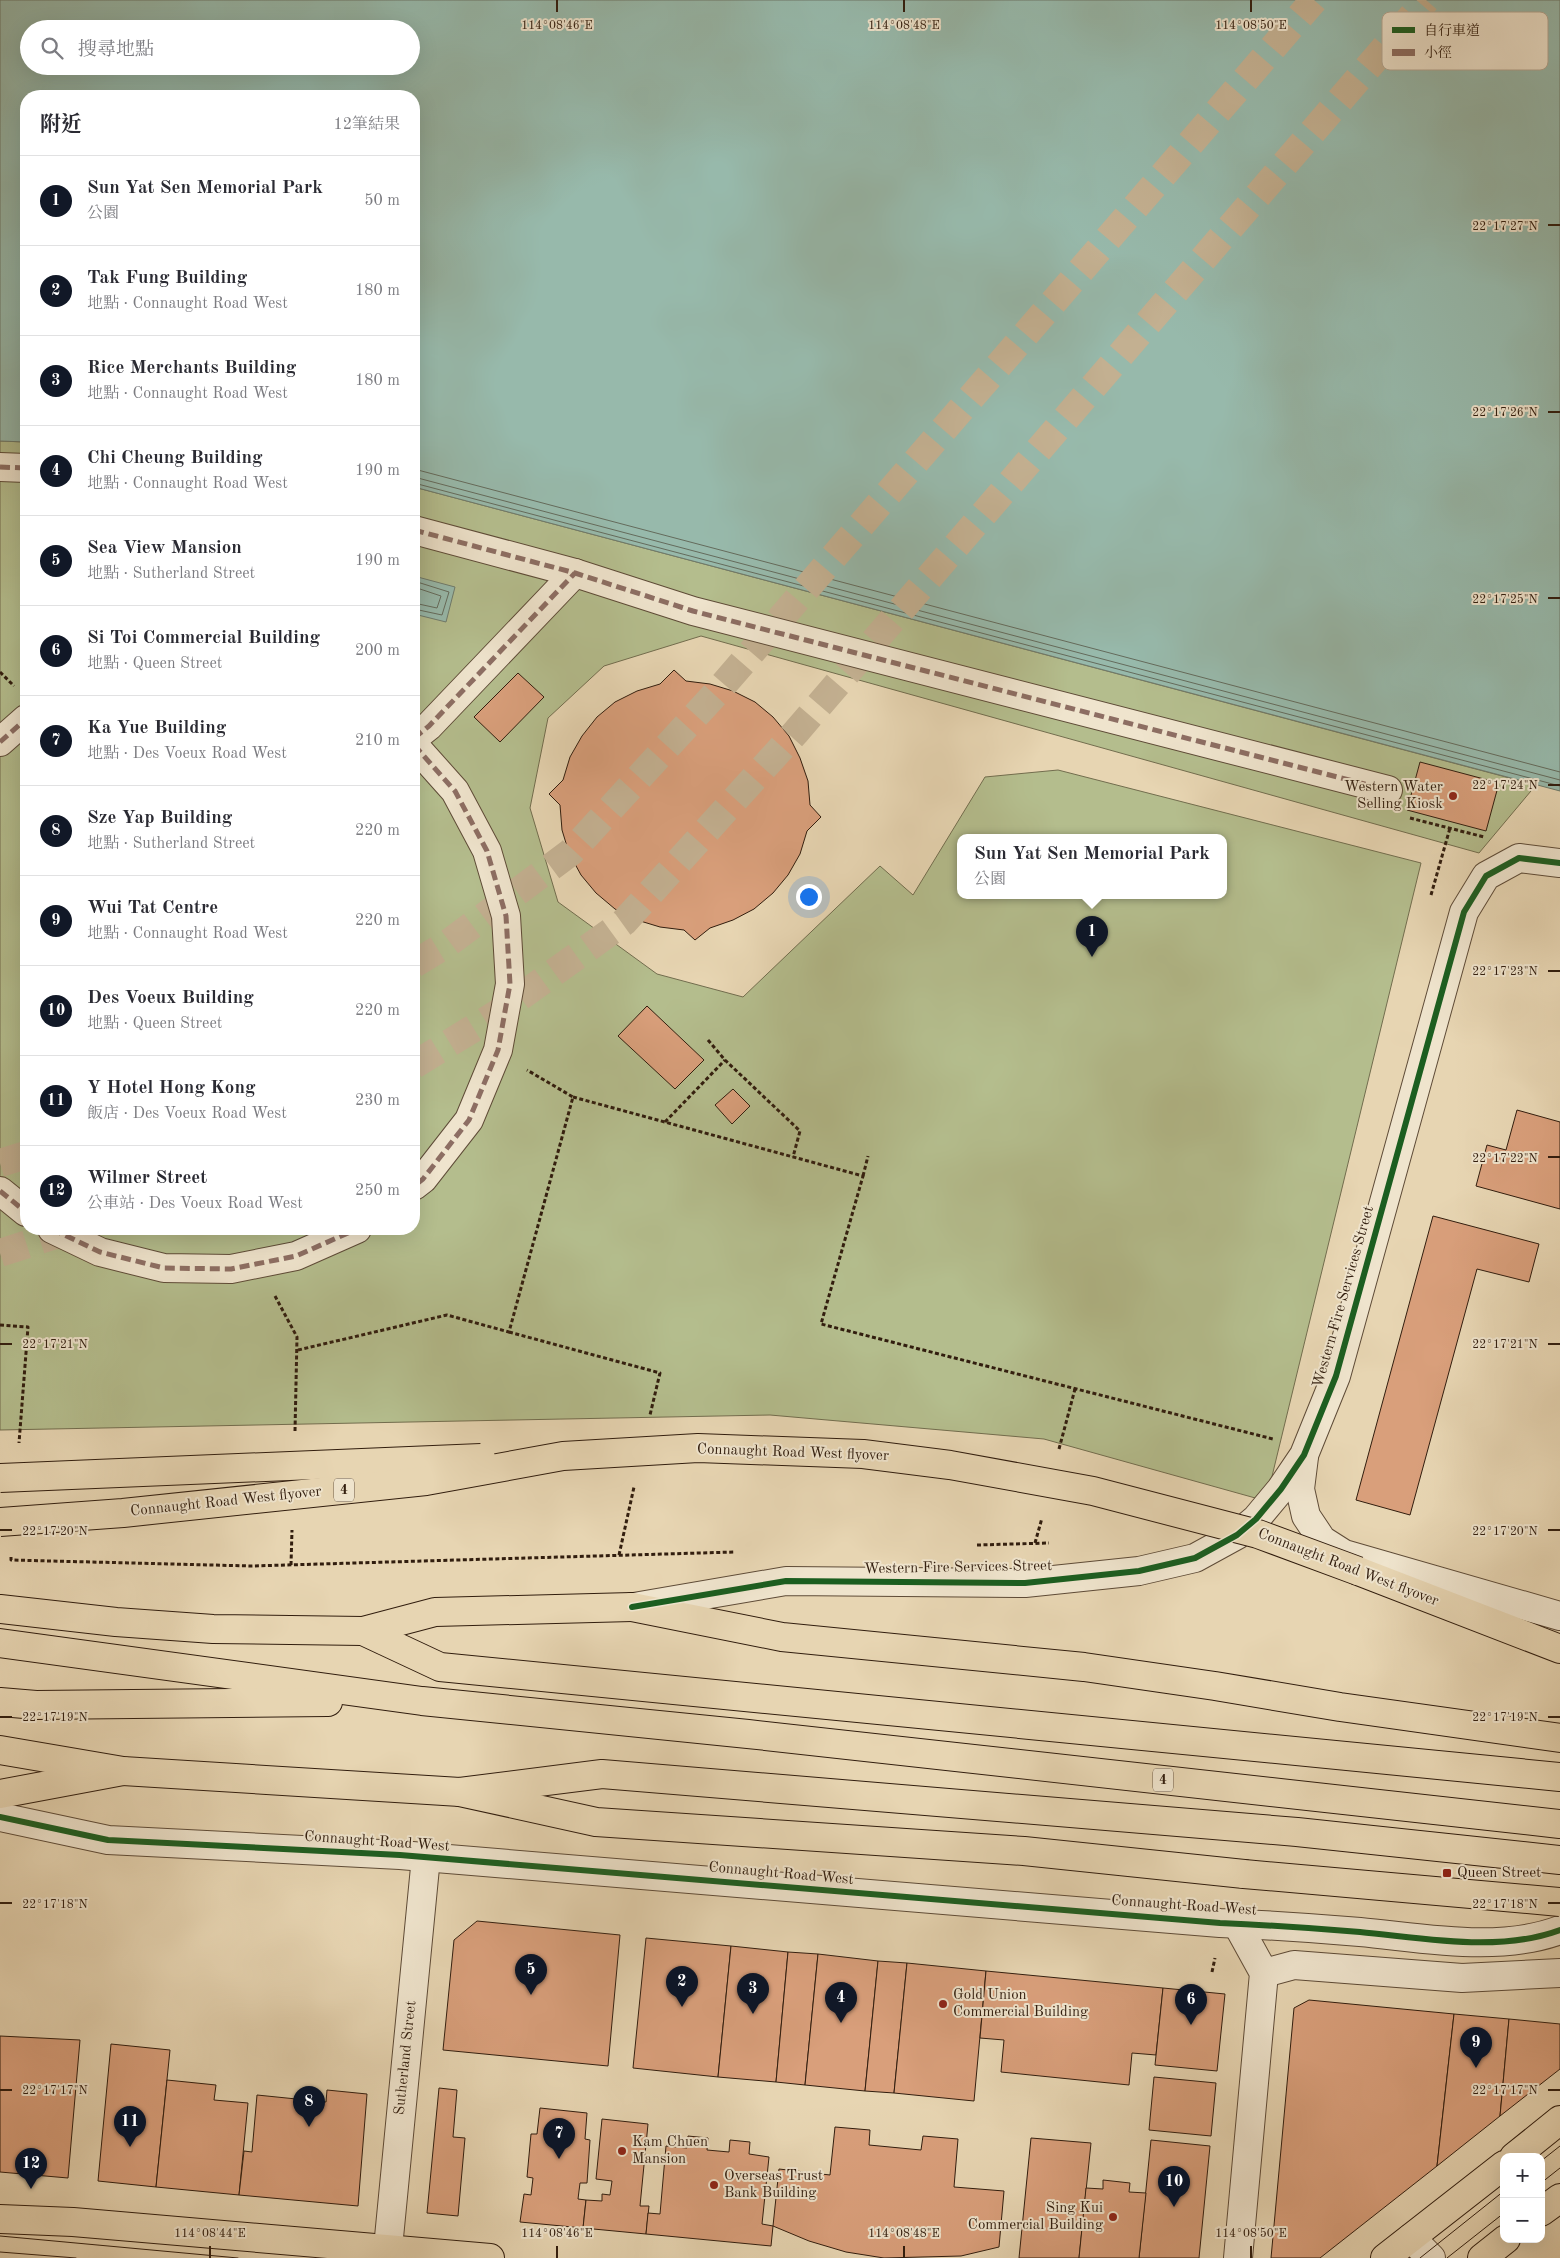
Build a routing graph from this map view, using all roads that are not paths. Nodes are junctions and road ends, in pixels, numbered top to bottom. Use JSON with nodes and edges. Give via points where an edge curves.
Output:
{"nodes":[{"id":1,"x":0,"y":468,"type":"edge"},
{"id":2,"x":20,"y":468,"type":"edge"},
{"id":3,"x":420,"y":532,"type":"edge"},
{"id":4,"x":575,"y":573,"type":"junction"},
{"id":5,"x":20,"y":724,"type":"edge"},
{"id":6,"x":420,"y":733,"type":"edge"},
{"id":7,"x":0,"y":742,"type":"edge"},
{"id":8,"x":420,"y":752,"type":"edge"},
{"id":9,"x":1388,"y":790,"type":"road end"},
{"id":10,"x":1560,"y":863,"type":"edge"},
{"id":11,"x":420,"y":1181,"type":"edge"},
{"id":12,"x":0,"y":1191,"type":"edge"},
{"id":13,"x":20,"y":1207,"type":"edge"},
{"id":14,"x":65,"y":1235,"type":"edge"},
{"id":15,"x":343,"y":1235,"type":"edge"},
{"id":16,"x":1304,"y":1455,"type":"junction"},
{"id":17,"x":564,"y":1456,"type":"junction"},
{"id":18,"x":0,"y":1478,"type":"edge"},
{"id":19,"x":0,"y":1522,"type":"edge"},
{"id":20,"x":632,"y":1608,"type":"junction"},
{"id":21,"x":0,"y":1609,"type":"edge"},
{"id":22,"x":1560,"y":1616,"type":"edge"},
{"id":23,"x":363,"y":1631,"type":"junction"},
{"id":24,"x":0,"y":1644,"type":"edge"},
{"id":25,"x":1560,"y":1649,"type":"edge"},
{"id":26,"x":0,"y":1702,"type":"edge"},
{"id":27,"x":422,"y":1702,"type":"junction"},
{"id":28,"x":1560,"y":1738,"type":"edge"},
{"id":29,"x":0,"y":1750,"type":"edge"},
{"id":30,"x":122,"y":1771,"type":"junction"},
{"id":31,"x":1560,"y":1777,"type":"edge"},
{"id":32,"x":460,"y":1792,"type":"junction"},
{"id":33,"x":0,"y":1794,"type":"edge"},
{"id":34,"x":0,"y":1817,"type":"edge"},
{"id":35,"x":1560,"y":1824,"type":"edge"},
{"id":36,"x":426,"y":1857,"type":"junction"},
{"id":37,"x":1560,"y":1860,"type":"edge"},
{"id":38,"x":1560,"y":1902,"type":"edge"},
{"id":39,"x":1238,"y":1924,"type":"junction"},
{"id":40,"x":1560,"y":1930,"type":"edge"},
{"id":41,"x":1264,"y":1973,"type":"junction"},
{"id":42,"x":1560,"y":1973,"type":"edge"},
{"id":43,"x":1560,"y":2120,"type":"edge"},
{"id":44,"x":1519,"y":2153,"type":"edge"},
{"id":45,"x":1500,"y":2167,"type":"edge"},
{"id":46,"x":1560,"y":2198,"type":"edge"},
{"id":47,"x":1545,"y":2209,"type":"edge"},
{"id":48,"x":0,"y":2219,"type":"edge"},
{"id":49,"x":1411,"y":2238,"type":"junction"},
{"id":50,"x":1501,"y":2243,"type":"edge"},
{"id":51,"x":387,"y":2253,"type":"edge"},
{"id":52,"x":490,"y":2258,"type":"edge"},
{"id":53,"x":1238,"y":2258,"type":"edge"},
{"id":54,"x":1385,"y":2258,"type":"edge"},
{"id":55,"x":1431,"y":2258,"type":"edge"},
{"id":56,"x":1482,"y":2258,"type":"edge"}],
"edges":[{"from":1,"to":2,"type":"street"},
{"from":3,"to":4,"type":"street"},
{"from":4,"to":6,"type":"street"},
{"from":4,"to":9,"type":"street","via":[[693,611]]},
{"from":5,"to":7,"type":"street"},
{"from":8,"to":11,"type":"street","via":[[455,791],[487,851],[506,916],[510,984],[498,1050],[468,1120]]},
{"from":10,"to":16,"type":"street","name":"Western Fire Services Street","via":[[1518,858],[1486,876],[1464,912],[1336,1376]]},
{"from":12,"to":13,"type":"street"},
{"from":14,"to":15,"type":"street","via":[[100,1252],[164,1268],[231,1269],[296,1256]]},
{"from":16,"to":20,"type":"street","name":"Western Fire Services Street","via":[[1256,1519],[1237,1535],[1195,1558],[1139,1571],[1025,1583],[786,1581]]},
{"from":16,"to":22,"type":"street","name":"Western Fire Services Street","via":[[1300,1489],[1306,1516],[1322,1540],[1344,1554]]},
{"from":17,"to":18,"type":"main road","bridge":true,"via":[[420,1459]]},
{"from":17,"to":19,"type":"main road","name":"Connaught Road West flyover","number":"4","bridge":true,"via":[[426,1481],[122,1513]]},
{"from":17,"to":25,"type":"main road","name":"Connaught Road West flyover","number":"4","bridge":true,"via":[[698,1448],[863,1454],[950,1464],[1092,1491],[1258,1534]]},
{"from":20,"to":23,"type":"main road","via":[[435,1612]]},
{"from":20,"to":28,"type":"main road","via":[[782,1637],[1075,1666],[1340,1708]]},
{"from":21,"to":23,"type":"main road","via":[[213,1629]]},
{"from":23,"to":31,"type":"main road","via":[[440,1666]]},
{"from":24,"to":27,"type":"main road","number":"4"},
{"from":26,"to":27,"type":"main road","via":[[46,1705]]},
{"from":27,"to":35,"type":"main road","number":"4","via":[[748,1734]]},
{"from":29,"to":30,"type":"main road"},
{"from":30,"to":32,"type":"main road"},
{"from":30,"to":33,"type":"main road"},
{"from":32,"to":37,"type":"main road","via":[[602,1774],[1297,1832]]},
{"from":32,"to":38,"type":"main road","bridge":true,"via":[[596,1822],[1024,1851]]},
{"from":34,"to":36,"type":"street","name":"Connaught Road West","via":[[108,1840]]},
{"from":36,"to":39,"type":"street","name":"Connaught Road West"},
{"from":36,"to":51,"type":"street","name":"Sutherland Street"},
{"from":39,"to":40,"type":"street","name":"Connaught Road West","via":[[1285,1925],[1459,1942],[1518,1939]]},
{"from":39,"to":41,"type":"street"},
{"from":41,"to":42,"type":"street","via":[[1294,1964],[1462,1978]]},
{"from":41,"to":53,"type":"street"},
{"from":43,"to":44,"type":"main road"},
{"from":45,"to":49,"type":"main road"},
{"from":46,"to":47,"type":"main road"},
{"from":48,"to":51,"type":"main road","via":[[72,2222]]},
{"from":49,"to":54,"type":"main road"},
{"from":49,"to":55,"type":"street"},
{"from":50,"to":56,"type":"main road"},
{"from":51,"to":52,"type":"main road"}]}
